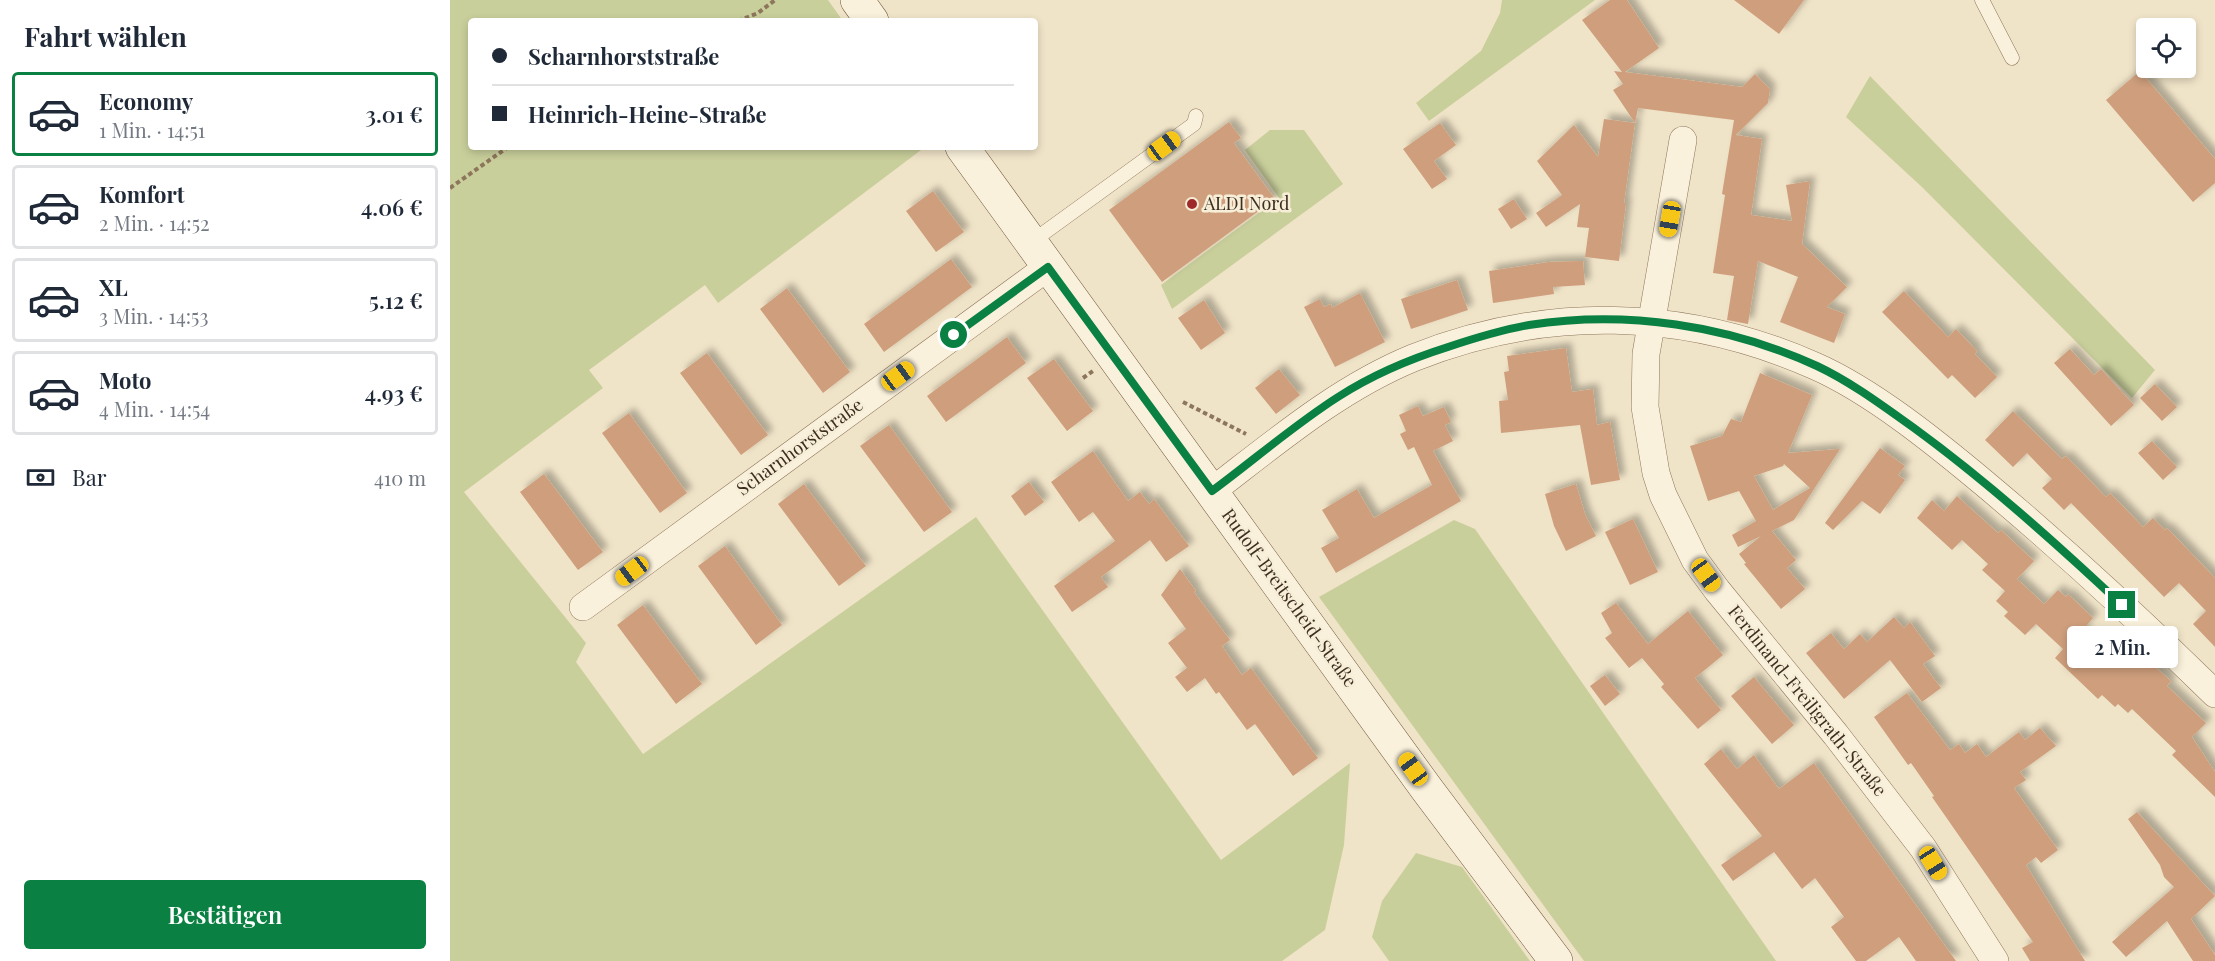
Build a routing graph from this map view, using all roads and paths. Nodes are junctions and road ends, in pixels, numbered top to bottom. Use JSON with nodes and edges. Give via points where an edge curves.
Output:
{"nodes":[{"id":1,"x":775,"y":0,"type":"edge"},
{"id":2,"x":857,"y":0,"type":"edge"},
{"id":3,"x":1982,"y":0,"type":"edge"},
{"id":4,"x":746,"y":18,"type":"edge"},
{"id":5,"x":870,"y":18,"type":"edge"},
{"id":6,"x":2012,"y":58,"type":"dead end"},
{"id":7,"x":1196,"y":116,"type":"dead end"},
{"id":8,"x":1683,"y":141,"type":"dead end"},
{"id":9,"x":504,"y":150,"type":"edge"},
{"id":10,"x":964,"y":150,"type":"edge"},
{"id":11,"x":450,"y":188,"type":"edge"},
{"id":12,"x":1039,"y":255,"type":"junction"},
{"id":13,"x":1653,"y":321,"type":"junction"},
{"id":14,"x":1146,"y":401,"type":"junction"},
{"id":15,"x":1271,"y":446,"type":"junction"},
{"id":16,"x":1212,"y":491,"type":"junction"},
{"id":17,"x":583,"y":607,"type":"dead end"},
{"id":18,"x":2215,"y":694,"type":"edge"},
{"id":19,"x":1556,"y":961,"type":"edge"},
{"id":20,"x":1995,"y":961,"type":"edge"}],
"edges":[{"from":1,"to":4,"type":"path"},
{"from":2,"to":5,"type":"street"},
{"from":3,"to":6,"type":"lane"},
{"from":7,"to":12,"type":"lane","via":[[1194,124]]},
{"from":8,"to":13,"type":"street","name":"Ferdinand-Freiligrath-Straße"},
{"from":9,"to":11,"type":"path"},
{"from":10,"to":12,"type":"street","name":"Rudolf-Breitscheid-Straße"},
{"from":12,"to":14,"type":"street","name":"Rudolf-Breitscheid-Straße"},
{"from":12,"to":17,"type":"street","name":"Scharnhorststraße"},
{"from":13,"to":15,"type":"street","via":[[1570,320],[1527,326],[1413,358],[1339,396]]},
{"from":13,"to":18,"type":"street","via":[[1754,342],[1817,366],[1880,404],[1946,452],[2055,543]]},
{"from":13,"to":20,"type":"street","name":"Ferdinand-Freiligrath-Straße","via":[[1646,354],[1645,407],[1651,449],[1663,495],[1695,560],[1923,848]]},
{"from":14,"to":15,"type":"path","via":[[1168,395]]},
{"from":14,"to":16,"type":"street","name":"Rudolf-Breitscheid-Straße"},
{"from":15,"to":16,"type":"street"},
{"from":16,"to":19,"type":"street","name":"Rudolf-Breitscheid-Straße"}]}
